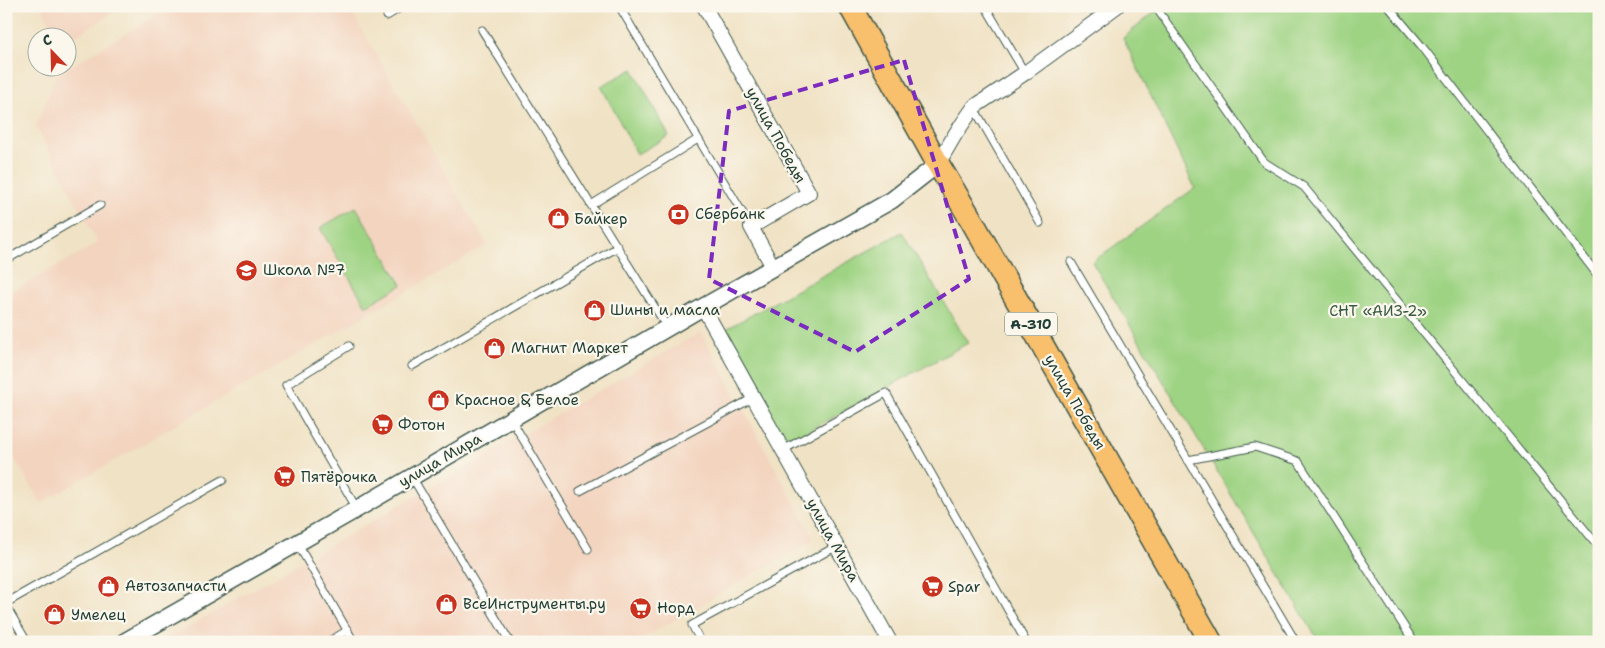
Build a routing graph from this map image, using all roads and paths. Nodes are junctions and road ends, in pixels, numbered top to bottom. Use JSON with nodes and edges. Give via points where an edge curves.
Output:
{"nodes":[{"id":1,"x":403,"y":6,"type":"edge"},
{"id":2,"x":619,"y":6,"type":"edge"},
{"id":3,"x":704,"y":6,"type":"edge"},
{"id":4,"x":850,"y":6,"type":"edge"},
{"id":5,"x":985,"y":6,"type":"edge"},
{"id":6,"x":1117,"y":6,"type":"edge"},
{"id":7,"x":1156,"y":6,"type":"edge"},
{"id":8,"x":1388,"y":6,"type":"edge"},
{"id":9,"x":387,"y":16,"type":"dead end"},
{"id":10,"x":482,"y":30,"type":"dead end"},
{"id":11,"x":1025,"y":73,"type":"junction"},
{"id":12,"x":974,"y":107,"type":"junction"},
{"id":13,"x":698,"y":139,"type":"junction"},
{"id":14,"x":938,"y":164,"type":"junction"},
{"id":15,"x":100,"y":205,"type":"dead end"},
{"id":16,"x":591,"y":205,"type":"junction"},
{"id":17,"x":1040,"y":224,"type":"dead end"},
{"id":18,"x":752,"y":227,"type":"junction"},
{"id":19,"x":618,"y":247,"type":"junction"},
{"id":20,"x":6,"y":260,"type":"edge"},
{"id":21,"x":1071,"y":262,"type":"dead end"},
{"id":22,"x":773,"y":267,"type":"junction"},
{"id":23,"x":1599,"y":277,"type":"edge"},
{"id":24,"x":703,"y":307,"type":"junction"},
{"id":25,"x":668,"y":327,"type":"junction"},
{"id":26,"x":349,"y":346,"type":"dead end"},
{"id":27,"x":412,"y":366,"type":"dead end"},
{"id":28,"x":754,"y":398,"type":"junction"},
{"id":29,"x":510,"y":419,"type":"junction"},
{"id":30,"x":783,"y":450,"type":"junction"},
{"id":31,"x":1188,"y":460,"type":"junction"},
{"id":32,"x":412,"y":476,"type":"junction"},
{"id":33,"x":223,"y":480,"type":"dead end"},
{"id":34,"x":580,"y":491,"type":"dead end"},
{"id":35,"x":357,"y":509,"type":"junction"},
{"id":36,"x":297,"y":543,"type":"junction"},
{"id":37,"x":837,"y":546,"type":"junction"},
{"id":38,"x":1599,"y":547,"type":"edge"},
{"id":39,"x":588,"y":549,"type":"dead end"},
{"id":40,"x":6,"y":604,"type":"edge"},
{"id":41,"x":348,"y":630,"type":"junction"},
{"id":42,"x":27,"y":642,"type":"edge"},
{"id":43,"x":124,"y":642,"type":"edge"},
{"id":44,"x":328,"y":642,"type":"edge"},
{"id":45,"x":354,"y":642,"type":"edge"},
{"id":46,"x":510,"y":642,"type":"edge"},
{"id":47,"x":701,"y":642,"type":"edge"},
{"id":48,"x":890,"y":642,"type":"edge"},
{"id":49,"x":1026,"y":642,"type":"edge"},
{"id":50,"x":1211,"y":642,"type":"edge"},
{"id":51,"x":1296,"y":642,"type":"edge"},
{"id":52,"x":1414,"y":642,"type":"edge"}],
"edges":[{"from":1,"to":9,"type":"lane"},
{"from":2,"to":13,"type":"lane"},
{"from":3,"to":18,"type":"street","name":"улица Победы","via":[[809,193]]},
{"from":4,"to":14,"type":"highway","name":"улица Победы","number":"А-310"},
{"from":5,"to":11,"type":"lane"},
{"from":6,"to":11,"type":"street"},
{"from":7,"to":38,"type":"lane","via":[[1264,162],[1304,187]]},
{"from":8,"to":23,"type":"lane"},
{"from":10,"to":16,"type":"lane"},
{"from":11,"to":12,"type":"street"},
{"from":12,"to":14,"type":"street"},
{"from":12,"to":17,"type":"lane"},
{"from":13,"to":16,"type":"lane"},
{"from":13,"to":18,"type":"lane"},
{"from":14,"to":22,"type":"street","name":"улица Мира","via":[[892,200]]},
{"from":14,"to":50,"type":"highway","name":"улица Победы","number":"А-310"},
{"from":15,"to":20,"type":"lane"},
{"from":16,"to":19,"type":"lane"},
{"from":18,"to":22,"type":"street"},
{"from":19,"to":25,"type":"lane"},
{"from":19,"to":27,"type":"lane"},
{"from":21,"to":31,"type":"lane"},
{"from":22,"to":24,"type":"street","name":"улица Мира"},
{"from":24,"to":25,"type":"street","name":"улица Мира"},
{"from":24,"to":28,"type":"street","name":"улица Мира"},
{"from":25,"to":29,"type":"street","name":"улица Мира"},
{"from":26,"to":35,"type":"lane","via":[[286,385]]},
{"from":28,"to":30,"type":"street","name":"улица Мира"},
{"from":28,"to":34,"type":"lane"},
{"from":29,"to":32,"type":"street","name":"улица Мира"},
{"from":29,"to":39,"type":"lane"},
{"from":30,"to":37,"type":"street","name":"улица Мира"},
{"from":30,"to":49,"type":"lane","via":[[886,393]]},
{"from":31,"to":51,"type":"lane"},
{"from":31,"to":52,"type":"lane","via":[[1254,447],[1298,461]]},
{"from":32,"to":35,"type":"street","name":"улица Мира"},
{"from":32,"to":46,"type":"lane"},
{"from":33,"to":40,"type":"lane"},
{"from":35,"to":36,"type":"street","name":"улица Мира"},
{"from":36,"to":41,"type":"lane"},
{"from":36,"to":43,"type":"street","name":"улица Мира"},
{"from":37,"to":47,"type":"lane","via":[[692,625]]},
{"from":37,"to":48,"type":"street","name":"улица Мира"},
{"from":40,"to":42,"type":"lane"},
{"from":41,"to":44,"type":"lane"},
{"from":41,"to":45,"type":"lane"}]}
